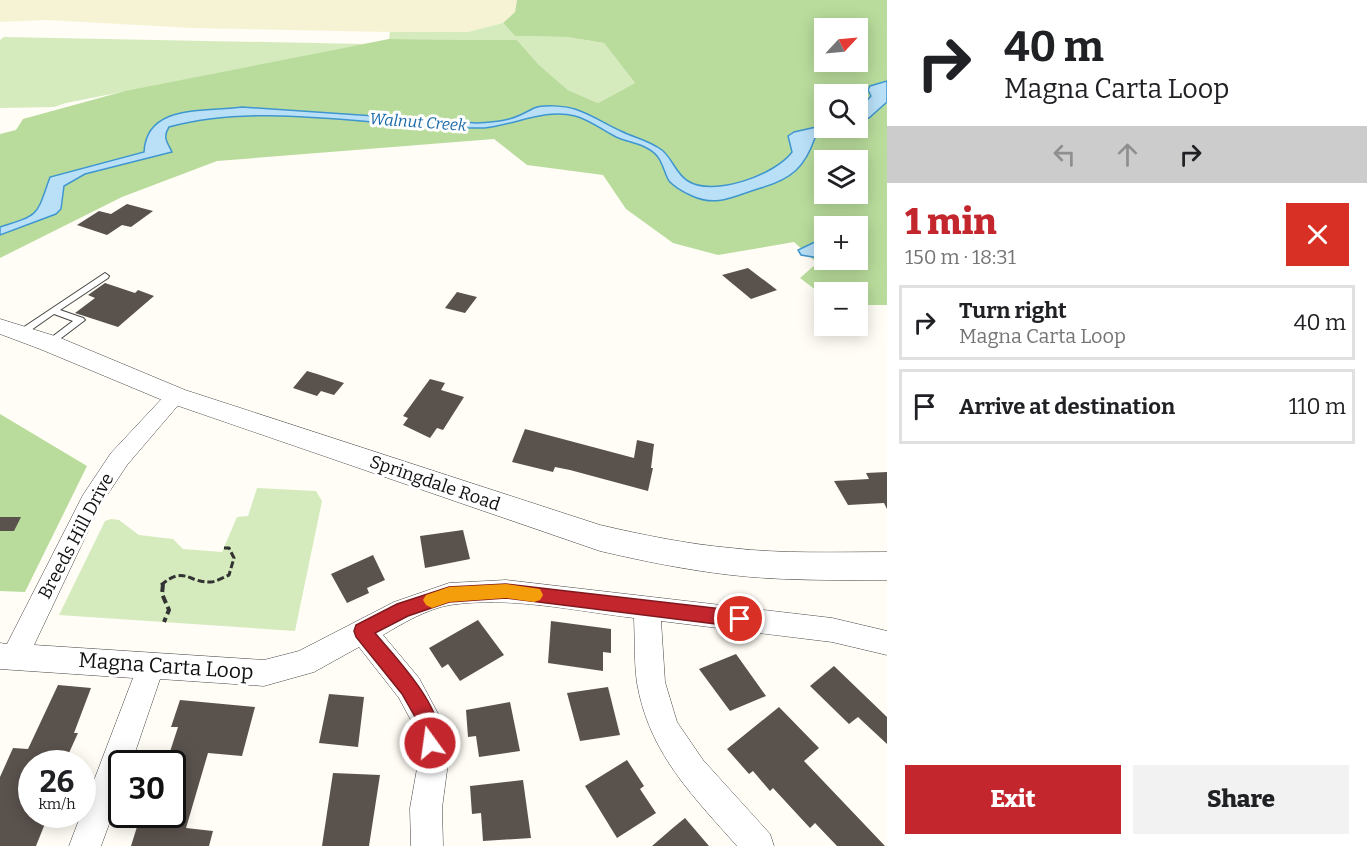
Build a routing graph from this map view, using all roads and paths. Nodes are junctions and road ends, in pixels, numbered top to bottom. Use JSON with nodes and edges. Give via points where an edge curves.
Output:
{"nodes":[{"id":1,"x":105,"y":276,"type":"dead end"},
{"id":2,"x":53,"y":311,"type":"junction"},
{"id":3,"x":11,"y":330,"type":"edge"},
{"id":4,"x":49,"y":343,"type":"junction"},
{"id":5,"x":176,"y":396,"type":"junction"},
{"id":6,"x":224,"y":548,"type":"dead end"},
{"id":7,"x":887,"y":566,"type":"edge"},
{"id":8,"x":647,"y":608,"type":"junction"},
{"id":9,"x":164,"y":622,"type":"dead end"},
{"id":10,"x":363,"y":631,"type":"junction"},
{"id":11,"x":887,"y":643,"type":"edge"},
{"id":12,"x":7,"y":657,"type":"edge"},
{"id":13,"x":152,"y":664,"type":"junction"},
{"id":14,"x":85,"y":846,"type":"edge"},
{"id":15,"x":427,"y":846,"type":"edge"},
{"id":16,"x":758,"y":846,"type":"edge"}],
"edges":[{"from":1,"to":2,"type":"lane"},
{"from":2,"to":3,"type":"lane"},
{"from":2,"to":4,"type":"lane","via":[[80,320]]},
{"from":3,"to":4,"type":"street","name":"Springdale Road"},
{"from":4,"to":5,"type":"street","name":"Springdale Road"},
{"from":5,"to":7,"type":"street","name":"Springdale Road","via":[[600,538],[653,551],[777,565]]},
{"from":5,"to":12,"type":"street","name":"Breeds Hill Drive","via":[[119,459],[90,501]]},
{"from":6,"to":9,"type":"path","via":[[230,548],[235,555],[229,575],[211,582],[184,575],[161,585],[169,610]]},
{"from":8,"to":10,"type":"street","name":"Magna Carta Loop","via":[[506,591],[449,594],[403,610]]},
{"from":8,"to":11,"type":"street","name":"Magna Carta Loop","via":[[832,630]]},
{"from":8,"to":16,"type":"street","via":[[651,682],[664,729],[692,771]]},
{"from":10,"to":13,"type":"street","name":"Magna Carta Loop","via":[[304,663],[264,673]]},
{"from":10,"to":15,"type":"street","via":[[409,688],[428,723],[433,763],[426,808]]},
{"from":12,"to":13,"type":"street","name":"Magna Carta Loop"},
{"from":13,"to":14,"type":"street"}]}
